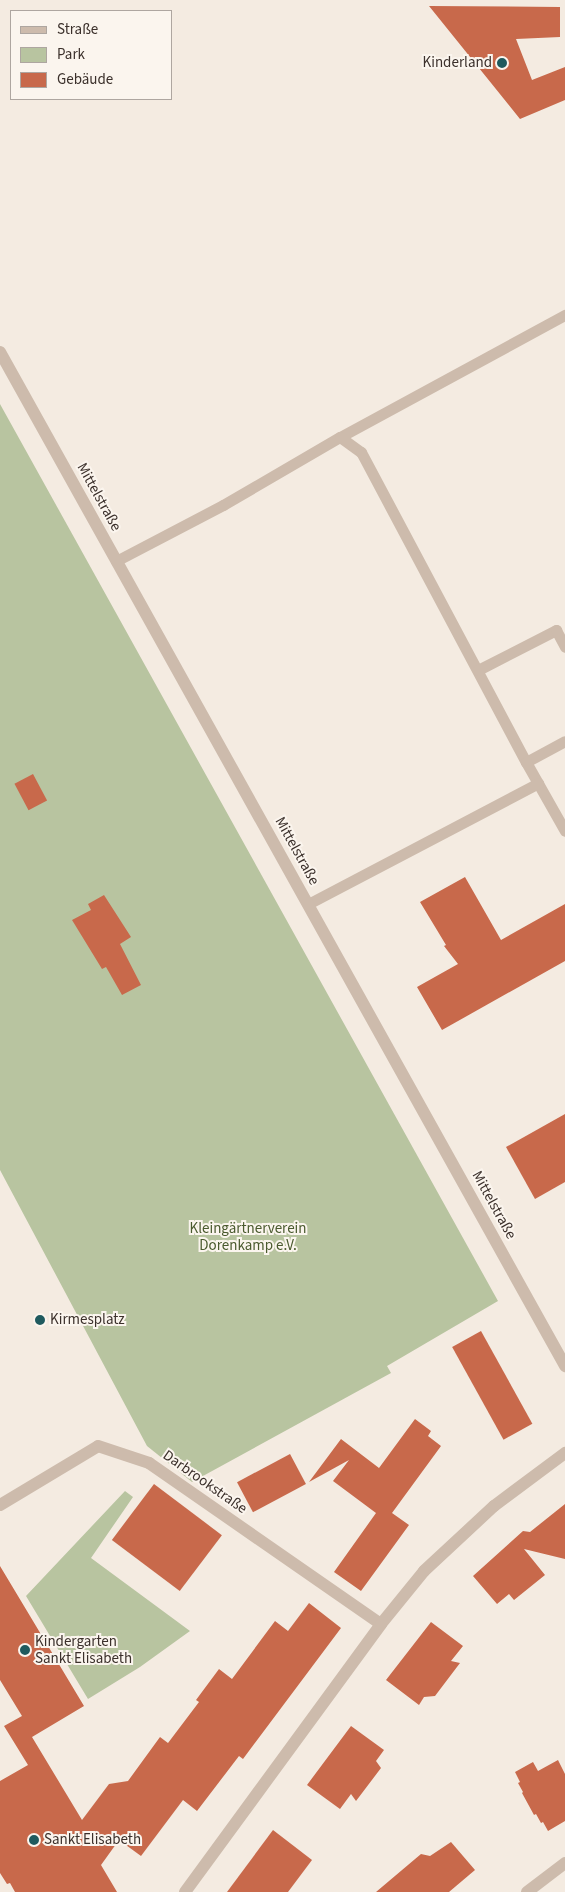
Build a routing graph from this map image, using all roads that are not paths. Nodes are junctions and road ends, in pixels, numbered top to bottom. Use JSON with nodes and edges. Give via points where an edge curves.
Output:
{"nodes":[{"id":1,"x":565,"y":315,"type":"edge"},
{"id":2,"x":0,"y":352,"type":"edge"},
{"id":3,"x":340,"y":437,"type":"junction"},
{"id":4,"x":116,"y":561,"type":"junction"},
{"id":5,"x":565,"y":647,"type":"edge"},
{"id":6,"x":478,"y":670,"type":"junction"},
{"id":7,"x":565,"y":741,"type":"edge"},
{"id":8,"x":526,"y":762,"type":"junction"},
{"id":9,"x":538,"y":783,"type":"junction"},
{"id":10,"x":565,"y":830,"type":"edge"},
{"id":11,"x":308,"y":904,"type":"junction"},
{"id":12,"x":565,"y":1366,"type":"edge"},
{"id":13,"x":565,"y":1453,"type":"edge"},
{"id":14,"x":0,"y":1505,"type":"edge"},
{"id":15,"x":380,"y":1624,"type":"junction"},
{"id":16,"x":565,"y":1863,"type":"edge"},
{"id":17,"x":185,"y":1892,"type":"edge"},
{"id":18,"x":527,"y":1892,"type":"edge"}],
"edges":[{"from":1,"to":3,"type":"lane"},
{"from":2,"to":4,"type":"street","name":"Mittelstraße"},
{"from":3,"to":4,"type":"lane","via":[[223,505]]},
{"from":3,"to":6,"type":"lane","via":[[361,452]]},
{"from":4,"to":11,"type":"street","name":"Mittelstraße"},
{"from":5,"to":6,"type":"lane","via":[[556,630]]},
{"from":6,"to":8,"type":"lane"},
{"from":7,"to":8,"type":"lane"},
{"from":8,"to":9,"type":"lane"},
{"from":9,"to":10,"type":"lane"},
{"from":9,"to":11,"type":"lane"},
{"from":11,"to":12,"type":"street","name":"Mittelstraße"},
{"from":13,"to":15,"type":"street","via":[[494,1506],[431,1564]]},
{"from":14,"to":15,"type":"street","name":"Darbrookstraße","via":[[98,1446],[149,1463]]},
{"from":15,"to":17,"type":"street"},
{"from":16,"to":18,"type":"street"}]}
